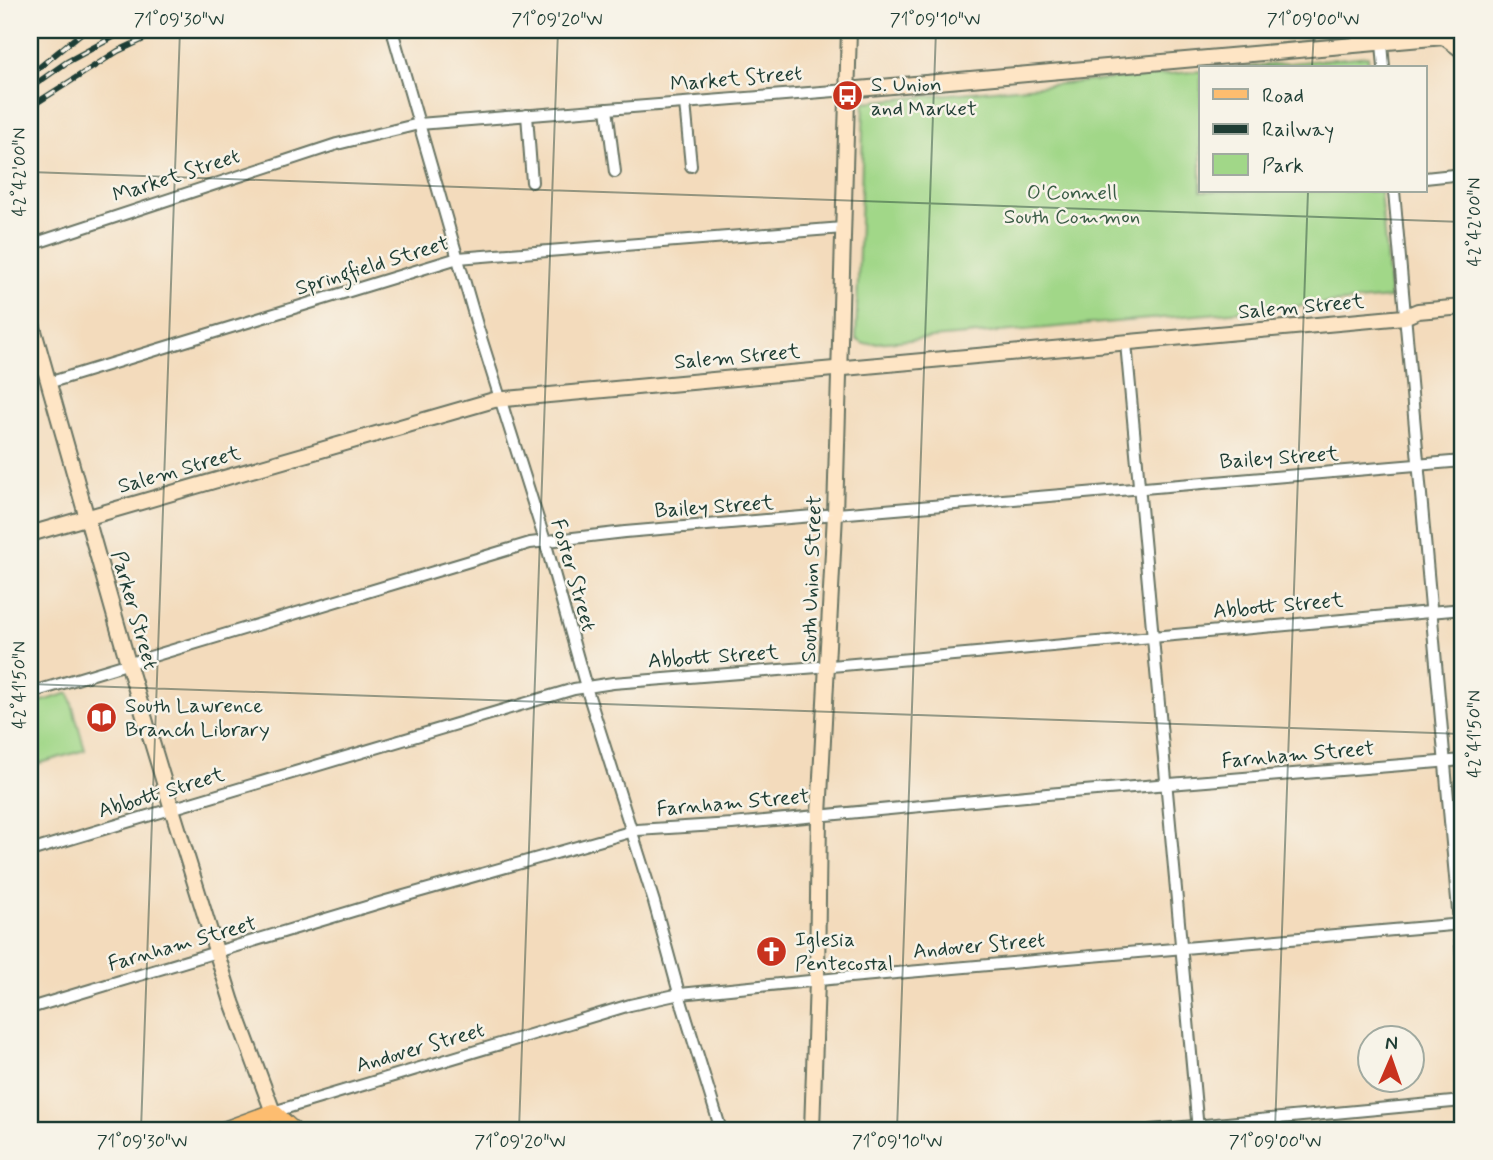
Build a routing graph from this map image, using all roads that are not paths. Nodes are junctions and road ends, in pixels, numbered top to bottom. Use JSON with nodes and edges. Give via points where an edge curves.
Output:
{"nodes":[{"id":1,"x":392,"y":30,"type":"edge"},
{"id":2,"x":849,"y":30,"type":"edge"},
{"id":3,"x":1382,"y":36,"type":"edge"},
{"id":4,"x":1463,"y":36,"type":"edge"},
{"id":5,"x":1444,"y":37,"type":"junction"},
{"id":6,"x":1463,"y":51,"type":"edge"},
{"id":7,"x":1384,"y":66,"type":"edge"},
{"id":8,"x":848,"y":90,"type":"junction"},
{"id":9,"x":685,"y":103,"type":"junction"},
{"id":10,"x":607,"y":109,"type":"junction"},
{"id":11,"x":527,"y":115,"type":"junction"},
{"id":12,"x":419,"y":124,"type":"junction"},
{"id":13,"x":691,"y":166,"type":"dead end"},
{"id":14,"x":614,"y":172,"type":"dead end"},
{"id":15,"x":1463,"y":174,"type":"edge"},
{"id":16,"x":1426,"y":178,"type":"edge"},
{"id":17,"x":532,"y":182,"type":"dead end"},
{"id":18,"x":1394,"y":192,"type":"edge"},
{"id":19,"x":843,"y":228,"type":"junction"},
{"id":20,"x":30,"y":245,"type":"edge"},
{"id":21,"x":458,"y":258,"type":"junction"},
{"id":22,"x":1463,"y":307,"type":"edge"},
{"id":23,"x":30,"y":317,"type":"edge"},
{"id":24,"x":1404,"y":317,"type":"junction"},
{"id":25,"x":1125,"y":342,"type":"junction"},
{"id":26,"x":839,"y":368,"type":"junction"},
{"id":27,"x":48,"y":383,"type":"junction"},
{"id":28,"x":500,"y":399,"type":"junction"},
{"id":29,"x":1463,"y":461,"type":"edge"},
{"id":30,"x":1418,"y":466,"type":"junction"},
{"id":31,"x":1139,"y":487,"type":"junction"},
{"id":32,"x":835,"y":514,"type":"junction"},
{"id":33,"x":87,"y":517,"type":"junction"},
{"id":34,"x":30,"y":534,"type":"edge"},
{"id":35,"x":545,"y":541,"type":"junction"},
{"id":36,"x":1463,"y":609,"type":"edge"},
{"id":37,"x":1431,"y":611,"type":"junction"},
{"id":38,"x":1153,"y":636,"type":"junction"},
{"id":39,"x":128,"y":663,"type":"junction"},
{"id":40,"x":828,"y":666,"type":"junction"},
{"id":41,"x":586,"y":687,"type":"junction"},
{"id":42,"x":30,"y":692,"type":"edge"},
{"id":43,"x":1463,"y":760,"type":"edge"},
{"id":44,"x":1445,"y":761,"type":"junction"},
{"id":45,"x":1166,"y":784,"type":"junction"},
{"id":46,"x":172,"y":809,"type":"junction"},
{"id":47,"x":819,"y":815,"type":"junction"},
{"id":48,"x":632,"y":831,"type":"junction"},
{"id":49,"x":30,"y":851,"type":"edge"},
{"id":50,"x":1461,"y":924,"type":"edge"},
{"id":51,"x":1182,"y":949,"type":"junction"},
{"id":52,"x":216,"y":953,"type":"junction"},
{"id":53,"x":1463,"y":967,"type":"edge"},
{"id":54,"x":817,"y":980,"type":"junction"},
{"id":55,"x":680,"y":994,"type":"junction"},
{"id":56,"x":30,"y":1008,"type":"edge"},
{"id":57,"x":1463,"y":1101,"type":"edge"},
{"id":58,"x":273,"y":1112,"type":"junction"},
{"id":59,"x":1198,"y":1128,"type":"edge"},
{"id":60,"x":224,"y":1130,"type":"edge"},
{"id":61,"x":293,"y":1130,"type":"edge"},
{"id":62,"x":721,"y":1130,"type":"edge"},
{"id":63,"x":812,"y":1130,"type":"edge"},
{"id":64,"x":1151,"y":1130,"type":"edge"}],
"edges":[{"from":1,"to":12,"type":"street","name":"Foster Street"},
{"from":2,"to":8,"type":"main road","name":"South Union Street"},
{"from":3,"to":5,"type":"main road","name":"Market Street"},
{"from":3,"to":7,"type":"street"},
{"from":3,"to":8,"type":"main road","name":"Market Street"},
{"from":4,"to":5,"type":"street","name":"Market Street"},
{"from":5,"to":6,"type":"main road"},
{"from":8,"to":9,"type":"street","name":"Market Street"},
{"from":8,"to":19,"type":"main road","name":"South Union Street"},
{"from":9,"to":10,"type":"street","name":"Market Street"},
{"from":9,"to":13,"type":"street"},
{"from":10,"to":11,"type":"street","name":"Market Street"},
{"from":10,"to":14,"type":"street"},
{"from":11,"to":12,"type":"street","name":"Market Street"},
{"from":11,"to":17,"type":"street"},
{"from":12,"to":20,"type":"street","name":"Market Street","via":[[338,144]]},
{"from":12,"to":21,"type":"street","name":"Foster Street"},
{"from":15,"to":16,"type":"street"},
{"from":18,"to":24,"type":"street"},
{"from":19,"to":21,"type":"street","name":"Springfield Street"},
{"from":19,"to":26,"type":"main road","name":"South Union Street"},
{"from":21,"to":27,"type":"street","name":"Springfield Street"},
{"from":21,"to":28,"type":"street","name":"Foster Street"},
{"from":22,"to":24,"type":"main road","name":"Salem Street","via":[[1418,311]]},
{"from":23,"to":27,"type":"main road","name":"Parker Street"},
{"from":24,"to":25,"type":"main road","name":"Salem Street"},
{"from":24,"to":30,"type":"street"},
{"from":25,"to":26,"type":"main road","name":"Salem Street"},
{"from":25,"to":31,"type":"street"},
{"from":26,"to":28,"type":"main road","name":"Salem Street"},
{"from":26,"to":32,"type":"main road","name":"South Union Street"},
{"from":27,"to":33,"type":"main road","name":"Parker Street"},
{"from":28,"to":33,"type":"main road","name":"Salem Street"},
{"from":28,"to":35,"type":"street","name":"Foster Street"},
{"from":29,"to":30,"type":"street","name":"Bailey Street"},
{"from":30,"to":31,"type":"street","name":"Bailey Street"},
{"from":30,"to":37,"type":"street"},
{"from":31,"to":32,"type":"street","name":"Bailey Street"},
{"from":31,"to":38,"type":"street"},
{"from":32,"to":35,"type":"street","name":"Bailey Street"},
{"from":32,"to":40,"type":"main road","name":"South Union Street"},
{"from":33,"to":34,"type":"main road","name":"Salem Street"},
{"from":33,"to":39,"type":"main road","name":"Parker Street"},
{"from":35,"to":39,"type":"street","name":"Bailey Street"},
{"from":35,"to":41,"type":"street","name":"Foster Street"},
{"from":36,"to":37,"type":"street","name":"Abbott Street"},
{"from":37,"to":38,"type":"street","name":"Abbott Street"},
{"from":37,"to":44,"type":"street"},
{"from":38,"to":40,"type":"street","name":"Abbott Street"},
{"from":38,"to":45,"type":"street"},
{"from":39,"to":42,"type":"street","name":"Bailey Street"},
{"from":39,"to":46,"type":"main road","name":"Parker Street"},
{"from":40,"to":41,"type":"street","name":"Abbott Street"},
{"from":40,"to":47,"type":"main road","name":"South Union Street"},
{"from":41,"to":46,"type":"street","name":"Abbott Street"},
{"from":41,"to":48,"type":"street","name":"Foster Street"},
{"from":43,"to":44,"type":"street","name":"Farnham Street"},
{"from":44,"to":45,"type":"street","name":"Farnham Street"},
{"from":44,"to":50,"type":"street"},
{"from":45,"to":47,"type":"street","name":"Farnham Street"},
{"from":45,"to":51,"type":"street"},
{"from":46,"to":49,"type":"street","name":"Abbott Street"},
{"from":46,"to":52,"type":"main road","name":"Parker Street"},
{"from":47,"to":48,"type":"street","name":"Farnham Street"},
{"from":47,"to":54,"type":"main road","name":"South Union Street"},
{"from":48,"to":52,"type":"street","name":"Farnham Street"},
{"from":48,"to":55,"type":"street","name":"Foster Street"},
{"from":50,"to":51,"type":"street","name":"Andover Street"},
{"from":50,"to":53,"type":"street"},
{"from":51,"to":54,"type":"street","name":"Andover Street"},
{"from":51,"to":59,"type":"street"},
{"from":52,"to":56,"type":"street","name":"Farnham Street"},
{"from":52,"to":58,"type":"main road","name":"Parker Street"},
{"from":54,"to":55,"type":"street","name":"Andover Street"},
{"from":54,"to":63,"type":"main road","name":"South Union Street"},
{"from":55,"to":58,"type":"street","name":"Andover Street","via":[[629,1005]]},
{"from":55,"to":62,"type":"street","name":"Foster Street"},
{"from":57,"to":59,"type":"street"},
{"from":58,"to":60,"type":"main road","name":"Andover Street"},
{"from":58,"to":61,"type":"main road"},
{"from":59,"to":64,"type":"street"}]}
